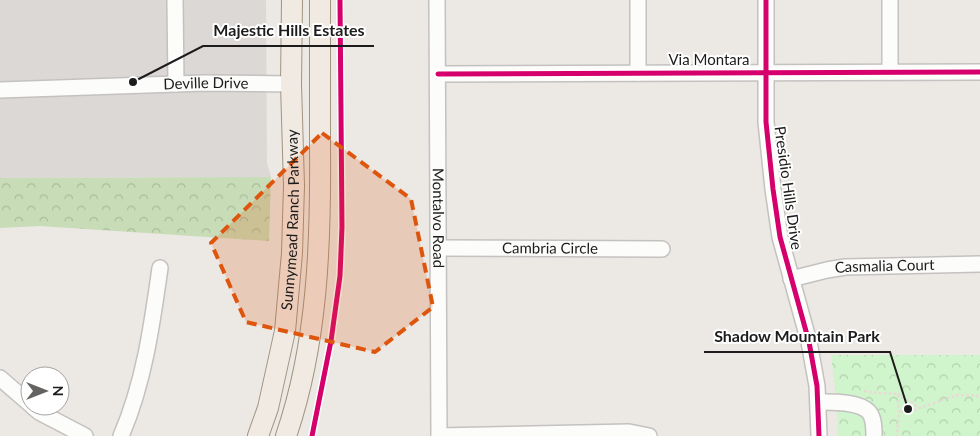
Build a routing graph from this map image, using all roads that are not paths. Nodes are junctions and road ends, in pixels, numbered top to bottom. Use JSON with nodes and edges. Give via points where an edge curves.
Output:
{"nodes":[{"id":1,"x":175,"y":0,"type":"edge"},
{"id":2,"x":292,"y":0,"type":"edge"},
{"id":3,"x":320,"y":0,"type":"edge"},
{"id":4,"x":437,"y":0,"type":"edge"},
{"id":5,"x":638,"y":0,"type":"edge"},
{"id":6,"x":766,"y":0,"type":"edge"},
{"id":7,"x":890,"y":0,"type":"edge"},
{"id":8,"x":890,"y":72,"type":"junction"},
{"id":9,"x":980,"y":72,"type":"edge"},
{"id":10,"x":638,"y":73,"type":"junction"},
{"id":11,"x":766,"y":73,"type":"junction"},
{"id":12,"x":438,"y":74,"type":"junction"},
{"id":13,"x":176,"y":84,"type":"junction"},
{"id":14,"x":291,"y":84,"type":"junction"},
{"id":15,"x":0,"y":90,"type":"edge"},
{"id":16,"x":320,"y":244,"type":"junction"},
{"id":17,"x":439,"y":248,"type":"junction"},
{"id":18,"x":662,"y":250,"type":"dead end"},
{"id":19,"x":980,"y":264,"type":"edge"},
{"id":20,"x":160,"y":268,"type":"dead end"},
{"id":21,"x":792,"y":279,"type":"junction"},
{"id":22,"x":0,"y":378,"type":"edge"},
{"id":23,"x":20,"y":395,"type":"edge"},
{"id":24,"x":818,"y":402,"type":"junction"},
{"id":25,"x":47,"y":416,"type":"edge"},
{"id":26,"x":85,"y":436,"type":"edge"},
{"id":27,"x":121,"y":436,"type":"edge"},
{"id":28,"x":258,"y":436,"type":"edge"},
{"id":29,"x":286,"y":436,"type":"edge"},
{"id":30,"x":439,"y":436,"type":"edge"},
{"id":31,"x":649,"y":436,"type":"edge"},
{"id":32,"x":819,"y":436,"type":"edge"},
{"id":33,"x":874,"y":436,"type":"edge"}],
"edges":[{"from":1,"to":13,"type":"street"},
{"from":2,"to":14,"type":"main road","name":"Sunnymead Ranch Parkway"},
{"from":3,"to":16,"type":"main road","name":"Sunnymead Ranch Parkway"},
{"from":4,"to":12,"type":"street","name":"Montalvo Road"},
{"from":5,"to":10,"type":"street"},
{"from":6,"to":11,"type":"street","name":"Presidio Hills Drive"},
{"from":7,"to":8,"type":"street"},
{"from":8,"to":9,"type":"street","name":"Via Montara"},
{"from":8,"to":11,"type":"street","name":"Via Montara"},
{"from":10,"to":11,"type":"street","name":"Via Montara"},
{"from":10,"to":12,"type":"street","name":"Via Montara"},
{"from":11,"to":21,"type":"street","name":"Presidio Hills Drive","via":[[766,122],[773,189],[780,236]]},
{"from":12,"to":17,"type":"street","name":"Montalvo Road"},
{"from":13,"to":14,"type":"street","name":"Deville Drive"},
{"from":13,"to":15,"type":"street","name":"Deville Drive"},
{"from":14,"to":16,"type":"main road","via":[[305,91],[308,110],[308,213]]},
{"from":14,"to":28,"type":"main road","name":"Sunnymead Ranch Parkway","via":[[294,186],[285,331],[268,408]]},
{"from":16,"to":29,"type":"main road","name":"Sunnymead Ranch Parkway","via":[[311,336],[294,415]]},
{"from":17,"to":18,"type":"street","name":"Cambria Circle"},
{"from":17,"to":30,"type":"street","name":"Montalvo Road"},
{"from":19,"to":21,"type":"street","name":"Casmalia Court","via":[[845,267]]},
{"from":20,"to":27,"type":"street","via":[[143,370]]},
{"from":21,"to":24,"type":"street","name":"Presidio Hills Drive","via":[[809,342]]},
{"from":22,"to":23,"type":"street"},
{"from":24,"to":32,"type":"street","name":"Presidio Hills Drive"},
{"from":24,"to":33,"type":"street","via":[[850,403],[868,411]]},
{"from":25,"to":26,"type":"street"},
{"from":30,"to":31,"type":"street","via":[[629,432]]}]}
